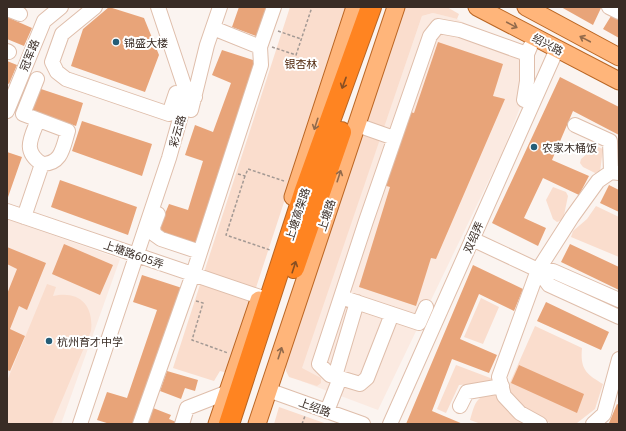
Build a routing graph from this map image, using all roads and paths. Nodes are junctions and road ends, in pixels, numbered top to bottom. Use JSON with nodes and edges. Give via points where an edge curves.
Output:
{"nodes":[{"id":1,"x":61,"y":7,"type":"edge"},
{"id":2,"x":95,"y":7,"type":"edge"},
{"id":3,"x":148,"y":7,"type":"edge"},
{"id":4,"x":158,"y":7,"type":"edge"},
{"id":5,"x":220,"y":7,"type":"edge"},
{"id":6,"x":274,"y":7,"type":"edge"},
{"id":7,"x":312,"y":7,"type":"edge"},
{"id":8,"x":355,"y":7,"type":"edge"},
{"id":9,"x":372,"y":7,"type":"edge"},
{"id":10,"x":385,"y":7,"type":"edge"},
{"id":11,"x":396,"y":7,"type":"edge"},
{"id":12,"x":477,"y":7,"type":"edge"},
{"id":13,"x":526,"y":7,"type":"edge"},
{"id":14,"x":609,"y":7,"type":"edge"},
{"id":15,"x":619,"y":12,"type":"edge"},
{"id":16,"x":267,"y":27,"type":"junction"},
{"id":17,"x":213,"y":28,"type":"junction"},
{"id":18,"x":40,"y":29,"type":"junction"},
{"id":19,"x":61,"y":37,"type":"junction"},
{"id":20,"x":534,"y":37,"type":"junction"},
{"id":21,"x":301,"y":39,"type":"junction"},
{"id":22,"x":260,"y":45,"type":"junction"},
{"id":23,"x":557,"y":49,"type":"junction"},
{"id":24,"x":527,"y":54,"type":"junction"},
{"id":25,"x":619,"y":57,"type":"edge"},
{"id":26,"x":37,"y":79,"type":"dead end"},
{"id":27,"x":619,"y":81,"type":"edge"},
{"id":28,"x":186,"y":95,"type":"junction"},
{"id":29,"x":524,"y":100,"type":"dead end"},
{"id":30,"x":7,"y":111,"type":"edge"},
{"id":31,"x":38,"y":120,"type":"junction"},
{"id":32,"x":357,"y":125,"type":"junction"},
{"id":33,"x":575,"y":125,"type":"dead end"},
{"id":34,"x":394,"y":138,"type":"junction"},
{"id":35,"x":42,"y":164,"type":"junction"},
{"id":36,"x":227,"y":170,"type":"junction"},
{"id":37,"x":615,"y":172,"type":"edge"},
{"id":38,"x":245,"y":176,"type":"junction"},
{"id":39,"x":167,"y":177,"type":"junction"},
{"id":40,"x":296,"y":186,"type":"junction"},
{"id":41,"x":7,"y":211,"type":"edge"},
{"id":42,"x":24,"y":217,"type":"junction"},
{"id":43,"x":472,"y":239,"type":"junction"},
{"id":44,"x":275,"y":251,"type":"junction"},
{"id":45,"x":200,"y":252,"type":"junction"},
{"id":46,"x":135,"y":254,"type":"junction"},
{"id":47,"x":538,"y":270,"type":"junction"},
{"id":48,"x":193,"y":274,"type":"junction"},
{"id":49,"x":341,"y":296,"type":"junction"},
{"id":50,"x":260,"y":297,"type":"junction"},
{"id":51,"x":184,"y":298,"type":"junction"},
{"id":52,"x":619,"y":300,"type":"edge"},
{"id":53,"x":357,"y":302,"type":"junction"},
{"id":54,"x":426,"y":307,"type":"dead end"},
{"id":55,"x":392,"y":314,"type":"junction"},
{"id":56,"x":619,"y":317,"type":"edge"},
{"id":57,"x":240,"y":358,"type":"junction"},
{"id":58,"x":619,"y":358,"type":"edge"},
{"id":59,"x":337,"y":377,"type":"junction"},
{"id":60,"x":502,"y":386,"type":"junction"},
{"id":61,"x":268,"y":390,"type":"junction"},
{"id":62,"x":228,"y":392,"type":"junction"},
{"id":63,"x":460,"y":406,"type":"dead end"},
{"id":64,"x":326,"y":411,"type":"junction"},
{"id":65,"x":599,"y":421,"type":"edge"},
{"id":66,"x":358,"y":423,"type":"edge"},
{"id":67,"x":80,"y":424,"type":"edge"},
{"id":68,"x":140,"y":424,"type":"edge"},
{"id":69,"x":182,"y":424,"type":"edge"},
{"id":70,"x":217,"y":424,"type":"edge"},
{"id":71,"x":229,"y":424,"type":"edge"},
{"id":72,"x":243,"y":424,"type":"edge"},
{"id":73,"x":257,"y":424,"type":"edge"},
{"id":74,"x":390,"y":424,"type":"edge"},
{"id":75,"x":540,"y":424,"type":"edge"}],
"edges":[{"from":1,"to":18,"type":"street","name":"冠军路","via":[[44,21]]},
{"from":2,"to":19,"type":"street"},
{"from":3,"to":28,"type":"street"},
{"from":4,"to":28,"type":"street"},
{"from":5,"to":17,"type":"street"},
{"from":6,"to":16,"type":"street"},
{"from":7,"to":21,"type":"path"},
{"from":8,"to":40,"type":"main road","one_way":true},
{"from":9,"to":71,"type":"highway","name":"上塘高架路","one_way":true,"via":[[304,193]]},
{"from":72,"to":10,"type":"highway","name":"上塘高架路","one_way":true,"via":[[317,198]]},
{"from":11,"to":32,"type":"main road","name":"上塘路"},
{"from":12,"to":20,"type":"main road","name":"绍兴路","one_way":true},
{"from":25,"to":13,"type":"main road","name":"绍兴路","one_way":true},
{"from":14,"to":15,"type":"street"},
{"from":16,"to":21,"type":"path"},
{"from":16,"to":22,"type":"street"},
{"from":17,"to":22,"type":"street"},
{"from":17,"to":28,"type":"street"},
{"from":18,"to":19,"type":"street"},
{"from":18,"to":30,"type":"street","name":"冠军路"},
{"from":19,"to":28,"type":"street","via":[[52,62],[57,72],[66,79],[169,114]]},
{"from":20,"to":23,"type":"main road","name":"绍兴路"},
{"from":20,"to":24,"type":"street"},
{"from":21,"to":22,"type":"path","via":[[296,55]]},
{"from":22,"to":36,"type":"street","via":[[261,65]]},
{"from":23,"to":27,"type":"main road","name":"绍兴路"},
{"from":23,"to":43,"type":"street","name":"双绍弄"},
{"from":24,"to":29,"type":"street"},
{"from":24,"to":34,"type":"street","via":[[460,30],[438,26],[430,36]]},
{"from":26,"to":31,"type":"street","via":[[23,114]]},
{"from":28,"to":39,"type":"street","name":"彩云路"},
{"from":31,"to":35,"type":"street","via":[[29,152]]},
{"from":31,"to":35,"type":"street","via":[[68,131],[59,158],[51,164]]},
{"from":32,"to":34,"type":"street"},
{"from":61,"to":32,"type":"main road","name":"上塘路","one_way":true},
{"from":33,"to":37,"type":"street","via":[[610,141]]},
{"from":34,"to":49,"type":"street"},
{"from":35,"to":42,"type":"street"},
{"from":36,"to":38,"type":"path"},
{"from":36,"to":45,"type":"street"},
{"from":37,"to":47,"type":"street","via":[[598,181]]},
{"from":38,"to":40,"type":"path","via":[[248,169]]},
{"from":38,"to":44,"type":"path","via":[[226,235]]},
{"from":39,"to":45,"type":"street","via":[[153,227],[154,234],[161,239]]},
{"from":39,"to":46,"type":"street","name":"彩云路"},
{"from":40,"to":44,"type":"main road"},
{"from":41,"to":42,"type":"street","name":"上塘路605弄"},
{"from":42,"to":46,"type":"street","name":"上塘路605弄"},
{"from":43,"to":47,"type":"street"},
{"from":43,"to":74,"type":"street","name":"双绍弄"},
{"from":44,"to":50,"type":"main road"},
{"from":45,"to":48,"type":"street"},
{"from":46,"to":48,"type":"street","name":"上塘路605弄"},
{"from":46,"to":67,"type":"street","name":"彩云路"},
{"from":47,"to":52,"type":"street","via":[[553,271]]},
{"from":47,"to":56,"type":"street","via":[[549,285]]},
{"from":47,"to":60,"type":"street","via":[[499,378]]},
{"from":48,"to":50,"type":"street","name":"上塘路605弄"},
{"from":48,"to":51,"type":"street"},
{"from":49,"to":53,"type":"street"},
{"from":49,"to":59,"type":"street","via":[[319,364],[330,375]]},
{"from":50,"to":57,"type":"main road"},
{"from":51,"to":57,"type":"path","via":[[203,303],[192,340]]},
{"from":51,"to":68,"type":"street"},
{"from":53,"to":55,"type":"street"},
{"from":53,"to":59,"type":"street"},
{"from":54,"to":55,"type":"street","via":[[419,323]]},
{"from":55,"to":59,"type":"street","via":[[367,378],[360,384]]},
{"from":57,"to":62,"type":"main road"},
{"from":58,"to":65,"type":"street","via":[[604,414]]},
{"from":59,"to":64,"type":"street"},
{"from":60,"to":63,"type":"street","via":[[467,392]]},
{"from":60,"to":75,"type":"street","via":[[504,396],[520,413]]},
{"from":61,"to":64,"type":"street","name":"上绍路"},
{"from":61,"to":73,"type":"main road","name":"上塘路"},
{"from":62,"to":69,"type":"street","via":[[187,408]]},
{"from":62,"to":70,"type":"main road"},
{"from":64,"to":66,"type":"street","name":"上绍路"}]}
